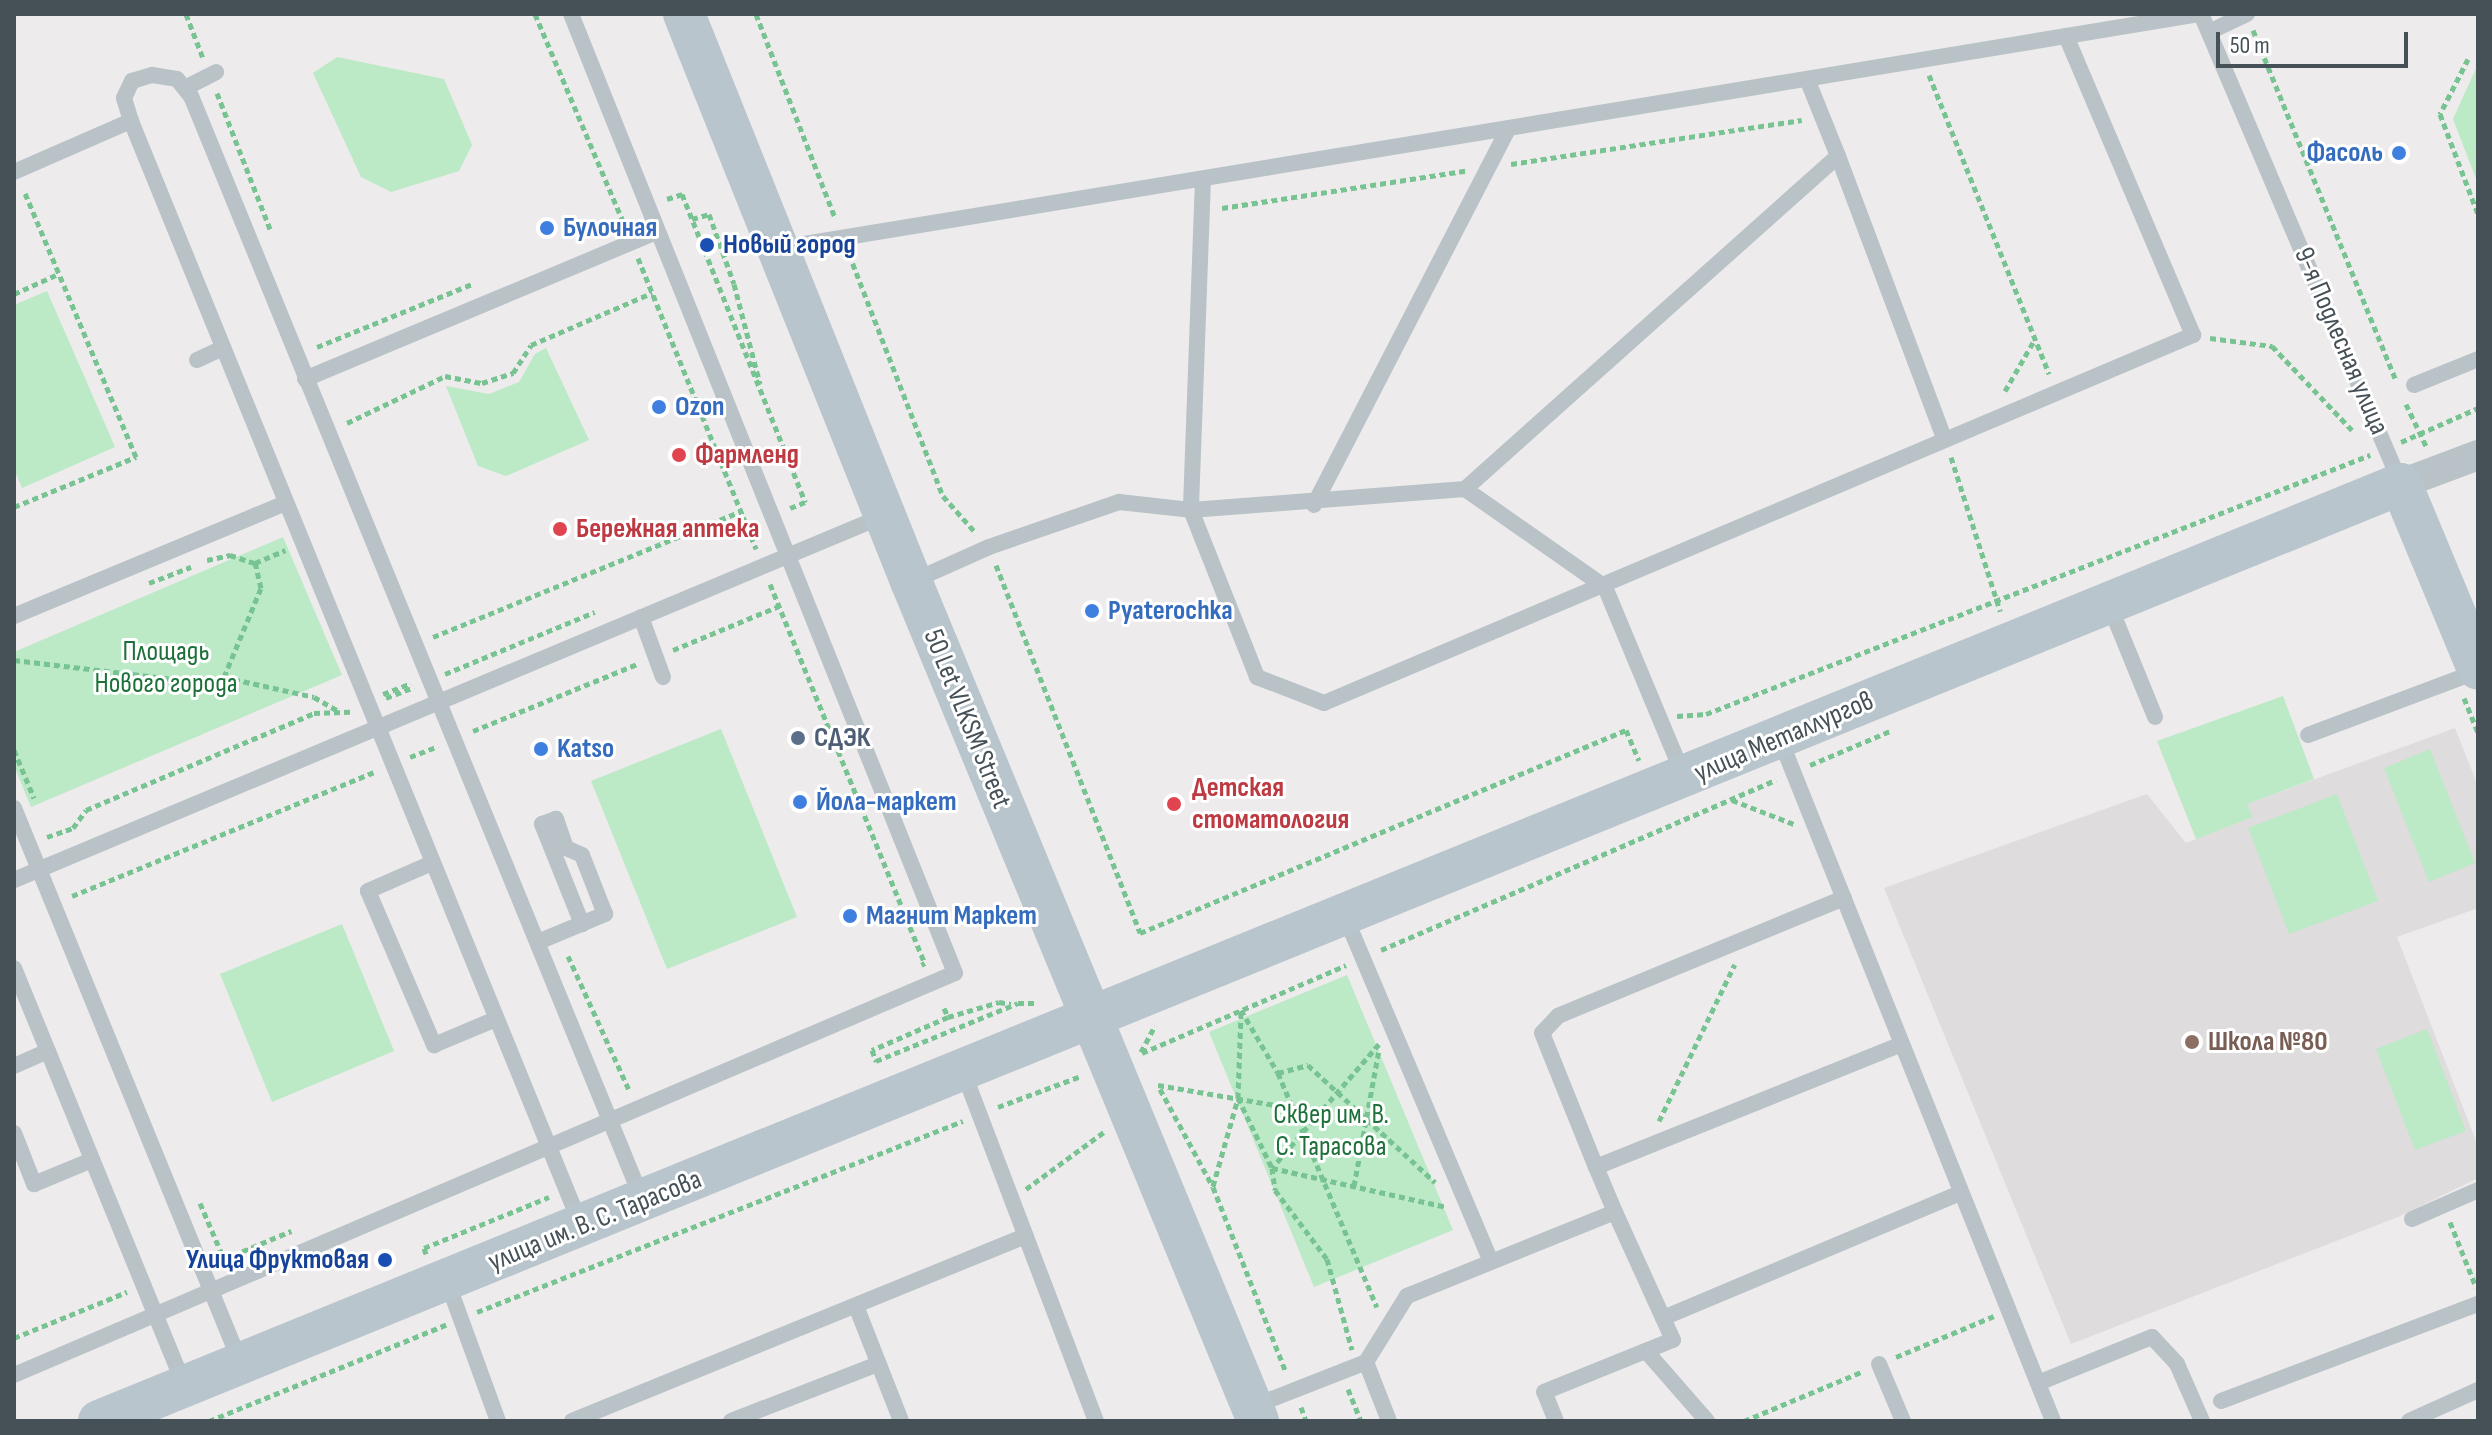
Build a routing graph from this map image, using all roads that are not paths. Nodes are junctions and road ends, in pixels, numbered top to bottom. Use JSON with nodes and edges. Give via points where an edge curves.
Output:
{"nodes":[{"id":1,"x":571,"y":14,"type":"edge"},
{"id":2,"x":684,"y":14,"type":"edge"},
{"id":3,"x":2200,"y":14,"type":"edge"},
{"id":4,"x":2247,"y":14,"type":"edge"},
{"id":5,"x":2209,"y":32,"type":"junction"},
{"id":6,"x":2066,"y":36,"type":"junction"},
{"id":7,"x":216,"y":72,"type":"dead end"},
{"id":8,"x":1807,"y":79,"type":"junction"},
{"id":9,"x":185,"y":88,"type":"junction"},
{"id":10,"x":131,"y":121,"type":"junction"},
{"id":11,"x":1509,"y":128,"type":"junction"},
{"id":12,"x":1838,"y":156,"type":"junction"},
{"id":13,"x":14,"y":172,"type":"edge"},
{"id":14,"x":1203,"y":179,"type":"junction"},
{"id":15,"x":656,"y":232,"type":"junction"},
{"id":16,"x":777,"y":249,"type":"junction"},
{"id":17,"x":223,"y":348,"type":"junction"},
{"id":18,"x":2478,"y":359,"type":"edge"},
{"id":19,"x":197,"y":360,"type":"dead end"},
{"id":20,"x":305,"y":379,"type":"junction"},
{"id":21,"x":2414,"y":385,"type":"dead end"},
{"id":22,"x":1945,"y":440,"type":"junction"},
{"id":23,"x":2478,"y":455,"type":"edge"},
{"id":24,"x":2394,"y":466,"type":"junction"},
{"id":25,"x":1465,"y":489,"type":"junction"},
{"id":26,"x":1314,"y":505,"type":"junction"},
{"id":27,"x":279,"y":506,"type":"junction"},
{"id":28,"x":1191,"y":510,"type":"junction"},
{"id":29,"x":885,"y":515,"type":"junction"},
{"id":30,"x":787,"y":556,"type":"junction"},
{"id":31,"x":911,"y":581,"type":"junction"},
{"id":32,"x":1605,"y":587,"type":"junction"},
{"id":33,"x":2109,"y":603,"type":"junction"},
{"id":34,"x":14,"y":616,"type":"edge"},
{"id":35,"x":641,"y":617,"type":"junction"},
{"id":36,"x":2478,"y":670,"type":"edge"},
{"id":37,"x":663,"y":677,"type":"dead end"},
{"id":38,"x":439,"y":702,"type":"junction"},
{"id":39,"x":2155,"y":717,"type":"dead end"},
{"id":40,"x":372,"y":730,"type":"junction"},
{"id":41,"x":2308,"y":735,"type":"dead end"},
{"id":42,"x":1780,"y":739,"type":"junction"},
{"id":43,"x":1669,"y":785,"type":"junction"},
{"id":44,"x":14,"y":808,"type":"edge"},
{"id":45,"x":432,"y":863,"type":"junction"},
{"id":46,"x":39,"y":870,"type":"junction"},
{"id":47,"x":14,"y":880,"type":"edge"},
{"id":48,"x":1844,"y":898,"type":"junction"},
{"id":49,"x":1345,"y":916,"type":"junction"},
{"id":50,"x":582,"y":924,"type":"junction"},
{"id":51,"x":538,"y":942,"type":"junction"},
{"id":52,"x":14,"y":968,"type":"edge"},
{"id":53,"x":1089,"y":1018,"type":"junction"},
{"id":54,"x":496,"y":1019,"type":"junction"},
{"id":55,"x":1900,"y":1045,"type":"junction"},
{"id":56,"x":48,"y":1051,"type":"junction"},
{"id":57,"x":14,"y":1066,"type":"edge"},
{"id":58,"x":962,"y":1070,"type":"junction"},
{"id":59,"x":611,"y":1121,"type":"junction"},
{"id":60,"x":14,"y":1133,"type":"edge"},
{"id":61,"x":543,"y":1148,"type":"junction"},
{"id":62,"x":92,"y":1160,"type":"junction"},
{"id":63,"x":1596,"y":1167,"type":"junction"},
{"id":64,"x":2478,"y":1190,"type":"edge"},
{"id":65,"x":1960,"y":1193,"type":"junction"},
{"id":66,"x":643,"y":1201,"type":"junction"},
{"id":67,"x":1615,"y":1212,"type":"junction"},
{"id":68,"x":2412,"y":1219,"type":"dead end"},
{"id":69,"x":581,"y":1226,"type":"junction"},
{"id":70,"x":1026,"y":1236,"type":"junction"},
{"id":71,"x":1490,"y":1260,"type":"junction"},
{"id":72,"x":211,"y":1292,"type":"junction"},
{"id":73,"x":448,"y":1295,"type":"junction"},
{"id":74,"x":2478,"y":1304,"type":"edge"},
{"id":75,"x":856,"y":1306,"type":"junction"},
{"id":76,"x":156,"y":1316,"type":"junction"},
{"id":77,"x":1663,"y":1318,"type":"junction"},
{"id":78,"x":1646,"y":1351,"type":"junction"},
{"id":79,"x":878,"y":1364,"type":"junction"},
{"id":80,"x":1361,"y":1364,"type":"junction"},
{"id":81,"x":1879,"y":1364,"type":"dead end"},
{"id":82,"x":241,"y":1366,"type":"junction"},
{"id":83,"x":14,"y":1375,"type":"edge"},
{"id":84,"x":2038,"y":1383,"type":"junction"},
{"id":85,"x":2478,"y":1390,"type":"edge"},
{"id":86,"x":2221,"y":1401,"type":"dead end"},
{"id":87,"x":198,"y":1405,"type":"edge"},
{"id":88,"x":1255,"y":1414,"type":"edge"},
{"id":89,"x":99,"y":1421,"type":"edge"},
{"id":90,"x":498,"y":1421,"type":"edge"},
{"id":91,"x":572,"y":1421,"type":"edge"},
{"id":92,"x":731,"y":1421,"type":"edge"},
{"id":93,"x":901,"y":1421,"type":"edge"},
{"id":94,"x":1096,"y":1421,"type":"edge"},
{"id":95,"x":1389,"y":1421,"type":"edge"},
{"id":96,"x":1556,"y":1421,"type":"edge"},
{"id":97,"x":1707,"y":1421,"type":"edge"},
{"id":98,"x":1903,"y":1421,"type":"edge"},
{"id":99,"x":2053,"y":1421,"type":"edge"},
{"id":100,"x":2202,"y":1421,"type":"edge"},
{"id":101,"x":2409,"y":1421,"type":"edge"}],
"edges":[{"from":1,"to":15,"type":"lane"},
{"from":2,"to":16,"type":"main road","name":"50 Let VLKSM Street"},
{"from":3,"to":5,"type":"lane","name":"9-я Подлесная улица"},
{"from":3,"to":6,"type":"lane"},
{"from":4,"to":5,"type":"lane"},
{"from":5,"to":24,"type":"lane","name":"9-я Подлесная улица"},
{"from":6,"to":8,"type":"lane"},
{"from":6,"to":22,"type":"lane","via":[[2193,335]]},
{"from":7,"to":9,"type":"lane"},
{"from":8,"to":11,"type":"lane"},
{"from":8,"to":12,"type":"lane"},
{"from":9,"to":10,"type":"lane","via":[[177,79],[152,75],[132,81],[124,98]]},
{"from":9,"to":20,"type":"lane"},
{"from":10,"to":13,"type":"lane"},
{"from":10,"to":17,"type":"lane"},
{"from":11,"to":14,"type":"lane"},
{"from":11,"to":26,"type":"lane"},
{"from":12,"to":22,"type":"lane"},
{"from":12,"to":25,"type":"lane"},
{"from":14,"to":16,"type":"lane"},
{"from":14,"to":28,"type":"lane"},
{"from":15,"to":20,"type":"lane"},
{"from":15,"to":30,"type":"lane"},
{"from":16,"to":29,"type":"main road","name":"50 Let VLKSM Street"},
{"from":17,"to":19,"type":"lane"},
{"from":17,"to":27,"type":"lane"},
{"from":18,"to":21,"type":"lane"},
{"from":20,"to":38,"type":"lane"},
{"from":22,"to":32,"type":"lane"},
{"from":23,"to":24,"type":"street","name":"улица Металлургов","via":[[2440,469]]},
{"from":24,"to":33,"type":"main road","name":"улица Металлургов"},
{"from":24,"to":36,"type":"main road","name":"9-я Подлесная улица"},
{"from":25,"to":26,"type":"lane"},
{"from":25,"to":32,"type":"lane"},
{"from":26,"to":28,"type":"lane"},
{"from":27,"to":34,"type":"lane"},
{"from":27,"to":40,"type":"lane"},
{"from":28,"to":31,"type":"lane","via":[[1119,502],[989,547]]},
{"from":28,"to":32,"type":"lane","via":[[1257,677],[1324,703]]},
{"from":29,"to":30,"type":"lane"},
{"from":29,"to":31,"type":"main road","name":"50 Let VLKSM Street"},
{"from":30,"to":35,"type":"lane"},
{"from":30,"to":59,"type":"lane","via":[[955,973]]},
{"from":31,"to":53,"type":"main road","name":"50 Let VLKSM Street"},
{"from":32,"to":43,"type":"lane","via":[[1659,717]]},
{"from":33,"to":39,"type":"lane"},
{"from":33,"to":42,"type":"main road","name":"улица Металлургов"},
{"from":35,"to":37,"type":"lane"},
{"from":35,"to":38,"type":"lane"},
{"from":36,"to":41,"type":"lane"},
{"from":38,"to":40,"type":"lane"},
{"from":38,"to":51,"type":"lane"},
{"from":40,"to":45,"type":"lane"},
{"from":40,"to":46,"type":"lane"},
{"from":42,"to":43,"type":"main road","name":"улица Металлургов"},
{"from":42,"to":48,"type":"lane"},
{"from":43,"to":49,"type":"main road","name":"улица Металлургов"},
{"from":44,"to":46,"type":"lane"},
{"from":45,"to":54,"type":"lane"},
{"from":45,"to":54,"type":"lane","via":[[368,891],[434,1045]]},
{"from":46,"to":47,"type":"lane"},
{"from":46,"to":72,"type":"lane"},
{"from":48,"to":55,"type":"lane"},
{"from":48,"to":63,"type":"lane","via":[[1558,1016],[1542,1033]]},
{"from":49,"to":53,"type":"main road","name":"улица Металлургов"},
{"from":49,"to":71,"type":"lane","via":[[1387,1035]]},
{"from":50,"to":50,"type":"lane","via":[[605,914],[582,855],[566,848],[556,819],[542,824]]},
{"from":50,"to":51,"type":"lane"},
{"from":51,"to":59,"type":"lane"},
{"from":52,"to":56,"type":"lane"},
{"from":53,"to":58,"type":"main road","name":"улица им. В. С. Тарасова"},
{"from":53,"to":88,"type":"main road","name":"50 Let VLKSM Street"},
{"from":54,"to":61,"type":"lane"},
{"from":55,"to":63,"type":"lane"},
{"from":55,"to":65,"type":"lane"},
{"from":56,"to":57,"type":"lane"},
{"from":56,"to":62,"type":"lane"},
{"from":58,"to":66,"type":"main road","name":"улица им. В. С. Тарасова"},
{"from":58,"to":70,"type":"lane"},
{"from":59,"to":61,"type":"lane"},
{"from":59,"to":66,"type":"lane"},
{"from":60,"to":62,"type":"lane","via":[[34,1184]]},
{"from":61,"to":69,"type":"lane"},
{"from":61,"to":72,"type":"lane"},
{"from":62,"to":76,"type":"lane"},
{"from":63,"to":67,"type":"lane"},
{"from":64,"to":68,"type":"lane"},
{"from":65,"to":77,"type":"lane"},
{"from":65,"to":84,"type":"lane"},
{"from":66,"to":69,"type":"main road","name":"улица им. В. С. Тарасова"},
{"from":67,"to":71,"type":"lane"},
{"from":67,"to":77,"type":"lane"},
{"from":69,"to":73,"type":"main road","name":"улица им. В. С. Тарасова"},
{"from":70,"to":75,"type":"lane"},
{"from":70,"to":94,"type":"lane"},
{"from":71,"to":80,"type":"lane","via":[[1407,1296]]},
{"from":72,"to":76,"type":"lane"},
{"from":72,"to":82,"type":"lane"},
{"from":73,"to":82,"type":"main road","name":"улица им. В. С. Тарасова"},
{"from":73,"to":90,"type":"lane"},
{"from":74,"to":86,"type":"lane"},
{"from":75,"to":79,"type":"lane"},
{"from":75,"to":91,"type":"lane"},
{"from":76,"to":83,"type":"lane"},
{"from":76,"to":87,"type":"lane"},
{"from":77,"to":78,"type":"lane","via":[[1673,1340]]},
{"from":78,"to":96,"type":"lane","via":[[1544,1392]]},
{"from":78,"to":97,"type":"lane"},
{"from":79,"to":92,"type":"lane"},
{"from":79,"to":93,"type":"lane"},
{"from":80,"to":88,"type":"lane","via":[[1294,1391]]},
{"from":80,"to":95,"type":"lane"},
{"from":81,"to":98,"type":"lane"},
{"from":82,"to":87,"type":"main road","name":"улица им. В. С. Тарасова"},
{"from":84,"to":99,"type":"lane"},
{"from":84,"to":100,"type":"lane","via":[[2152,1337],[2172,1356]]},
{"from":85,"to":101,"type":"lane"},
{"from":87,"to":89,"type":"main road","name":"улица им. В. С. Тарасова"}]}
